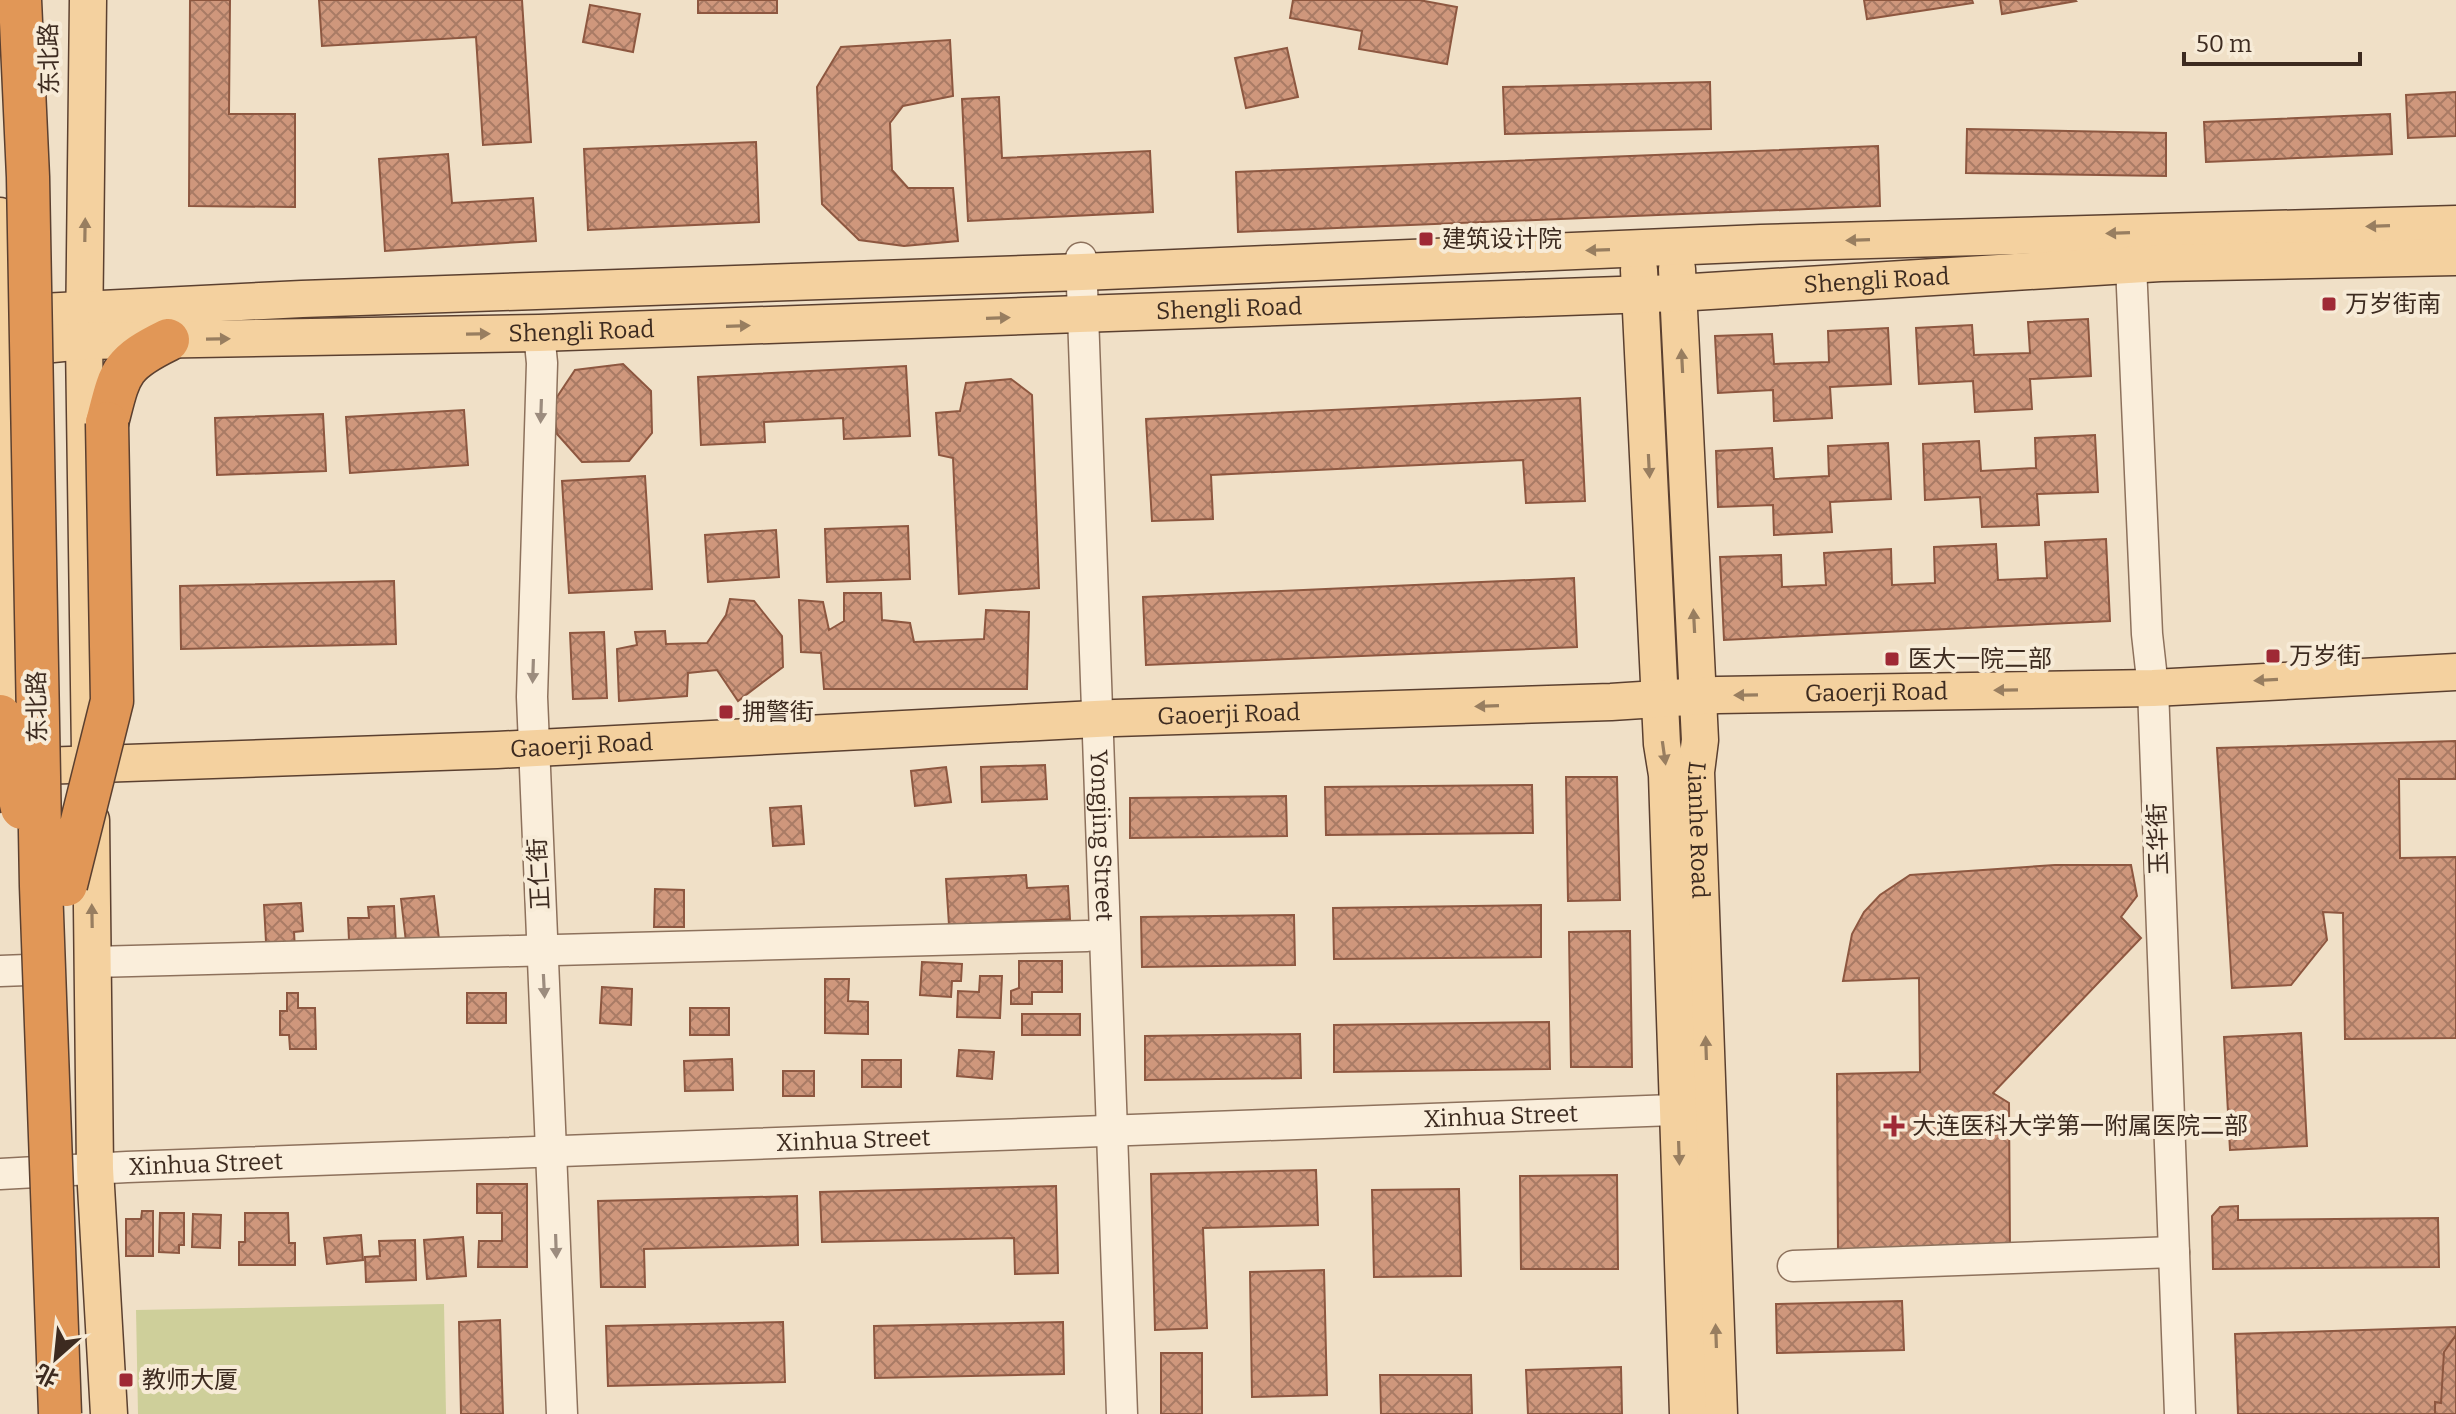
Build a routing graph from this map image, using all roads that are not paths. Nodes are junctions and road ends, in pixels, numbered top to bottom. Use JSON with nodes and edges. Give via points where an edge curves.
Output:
{"nodes":[{"id":1,"x":20,"y":0,"type":"edge"},
{"id":2,"x":48,"y":0,"type":"edge"},
{"id":3,"x":88,"y":0,"type":"edge"},
{"id":4,"x":0,"y":216,"type":"edge"},
{"id":5,"x":2456,"y":224,"type":"edge"},
{"id":6,"x":1677,"y":246,"type":"junction"},
{"id":7,"x":1638,"y":248,"type":"junction"},
{"id":8,"x":2456,"y":257,"type":"edge"},
{"id":9,"x":1081,"y":265,"type":"junction"},
{"id":10,"x":2131,"y":265,"type":"junction"},
{"id":11,"x":1677,"y":293,"type":"junction"},
{"id":12,"x":1640,"y":294,"type":"junction"},
{"id":13,"x":1083,"y":315,"type":"junction"},
{"id":14,"x":84,"y":324,"type":"junction"},
{"id":15,"x":5,"y":331,"type":"edge"},
{"id":16,"x":539,"y":333,"type":"junction"},
{"id":17,"x":168,"y":340,"type":"junction"},
{"id":18,"x":2456,"y":672,"type":"edge"},
{"id":19,"x":2153,"y":688,"type":"junction"},
{"id":20,"x":1698,"y":697,"type":"junction"},
{"id":21,"x":1660,"y":699,"type":"junction"},
{"id":22,"x":0,"y":716,"type":"edge"},
{"id":23,"x":1097,"y":719,"type":"junction"},
{"id":24,"x":534,"y":749,"type":"junction"},
{"id":25,"x":90,"y":764,"type":"junction"},
{"id":26,"x":8,"y":768,"type":"edge"},
{"id":27,"x":53,"y":885,"type":"junction"},
{"id":28,"x":1087,"y":936,"type":"dead end"},
{"id":29,"x":542,"y":949,"type":"junction"},
{"id":30,"x":93,"y":962,"type":"junction"},
{"id":31,"x":14,"y":970,"type":"edge"},
{"id":32,"x":1693,"y":1110,"type":"junction"},
{"id":33,"x":1112,"y":1132,"type":"junction"},
{"id":34,"x":552,"y":1153,"type":"junction"},
{"id":35,"x":95,"y":1169,"type":"junction"},
{"id":36,"x":37,"y":1173,"type":"junction"},
{"id":37,"x":0,"y":1174,"type":"edge"},
{"id":38,"x":2174,"y":1252,"type":"junction"},
{"id":39,"x":1793,"y":1266,"type":"dead end"},
{"id":40,"x":46,"y":1414,"type":"edge"},
{"id":41,"x":60,"y":1414,"type":"edge"},
{"id":42,"x":87,"y":1414,"type":"edge"},
{"id":43,"x":109,"y":1414,"type":"edge"},
{"id":44,"x":562,"y":1414,"type":"edge"},
{"id":45,"x":1122,"y":1414,"type":"edge"},
{"id":46,"x":1688,"y":1414,"type":"edge"},
{"id":47,"x":1719,"y":1414,"type":"edge"},
{"id":48,"x":2180,"y":1414,"type":"edge"}],
"edges":[{"from":1,"to":27,"type":"highway","name":"东北路","bridge":true},
{"from":2,"to":27,"type":"highway","name":"东北路","bridge":true,"via":[[66,708]]},
{"from":14,"to":3,"type":"main road","name":"东北路","one_way":true},
{"from":4,"to":15,"type":"main road","name":"东北路"},
{"from":5,"to":6,"type":"main road","name":"Shengli Road","one_way":true},
{"from":6,"to":7,"type":"main road","name":"Shengli Road"},
{"from":6,"to":11,"type":"main road","name":"Lianhe Road"},
{"from":7,"to":9,"type":"main road","name":"Shengli Road","one_way":true},
{"from":7,"to":12,"type":"main road","name":"Lianhe Road"},
{"from":8,"to":10,"type":"main road","name":"Shengli Road"},
{"from":9,"to":13,"type":"street","name":"Yongjing Street"},
{"from":9,"to":14,"type":"main road","name":"Shengli Road"},
{"from":10,"to":11,"type":"main road","name":"Shengli Road"},
{"from":10,"to":19,"type":"street","name":"玉华街"},
{"from":11,"to":12,"type":"main road","name":"Shengli Road"},
{"from":20,"to":11,"type":"main road","name":"Lianhe Road","one_way":true},
{"from":12,"to":13,"type":"main road","name":"Shengli Road"},
{"from":12,"to":21,"type":"main road","name":"Lianhe Road","one_way":true},
{"from":16,"to":13,"type":"main road","name":"Shengli Road","one_way":true},
{"from":13,"to":23,"type":"street","name":"Yongjing Street"},
{"from":14,"to":15,"type":"main road","name":"Shengli Road"},
{"from":14,"to":17,"type":"main road","name":"Shengli Road"},
{"from":14,"to":25,"type":"main road","name":"东北路"},
{"from":15,"to":26,"type":"main road","name":"东北路"},
{"from":17,"to":16,"type":"main road","name":"Shengli Road","one_way":true},
{"from":16,"to":24,"type":"street","name":"正仁街","one_way":true},
{"from":17,"to":27,"type":"highway","bridge":true,"via":[[142,352],[120,375],[107,423],[112,701]]},
{"from":18,"to":19,"type":"main road","name":"Gaoerji Road","one_way":true},
{"from":19,"to":20,"type":"main road","name":"Gaoerji Road","one_way":true},
{"from":19,"to":38,"type":"street","name":"玉华街"},
{"from":20,"to":21,"type":"main road","name":"Gaoerji Road"},
{"from":32,"to":20,"type":"main road","name":"Lianhe Road","one_way":true},
{"from":21,"to":23,"type":"main road","name":"Gaoerji Road","one_way":true},
{"from":21,"to":32,"type":"main road","name":"Lianhe Road","one_way":true},
{"from":22,"to":27,"type":"highway","bridge":true},
{"from":23,"to":24,"type":"main road","name":"Gaoerji Road"},
{"from":23,"to":33,"type":"street","name":"Yongjing Street"},
{"from":24,"to":25,"type":"main road","name":"Gaoerji Road"},
{"from":24,"to":29,"type":"street","name":"正仁街"},
{"from":25,"to":26,"type":"main road","name":"Gaoerji Road"},
{"from":30,"to":25,"type":"main road","name":"东北路","one_way":true},
{"from":26,"to":31,"type":"main road","name":"东北路"},
{"from":27,"to":41,"type":"highway","name":"东北路","bridge":true},
{"from":27,"to":42,"type":"highway","name":"东北路"},
{"from":28,"to":29,"type":"street"},
{"from":29,"to":30,"type":"street"},
{"from":29,"to":34,"type":"street","name":"正仁街","one_way":true},
{"from":30,"to":35,"type":"main road","name":"东北路"},
{"from":31,"to":36,"type":"main road","name":"东北路"},
{"from":32,"to":33,"type":"street","name":"Xinhua Street"},
{"from":32,"to":46,"type":"main road","name":"Lianhe Road","one_way":true},
{"from":47,"to":32,"type":"main road","name":"Lianhe Road","one_way":true},
{"from":33,"to":34,"type":"street","name":"Xinhua Street"},
{"from":33,"to":45,"type":"street","name":"Yongjing Street"},
{"from":34,"to":35,"type":"street","name":"Xinhua Street"},
{"from":34,"to":44,"type":"street","name":"正仁街","one_way":true},
{"from":35,"to":36,"type":"street","name":"Xinhua Street"},
{"from":35,"to":43,"type":"main road","name":"东北路"},
{"from":36,"to":37,"type":"street","name":"Xinhua Street"},
{"from":36,"to":40,"type":"main road","name":"东北路"},
{"from":38,"to":39,"type":"street"},
{"from":38,"to":48,"type":"street","name":"玉华街"}]}
